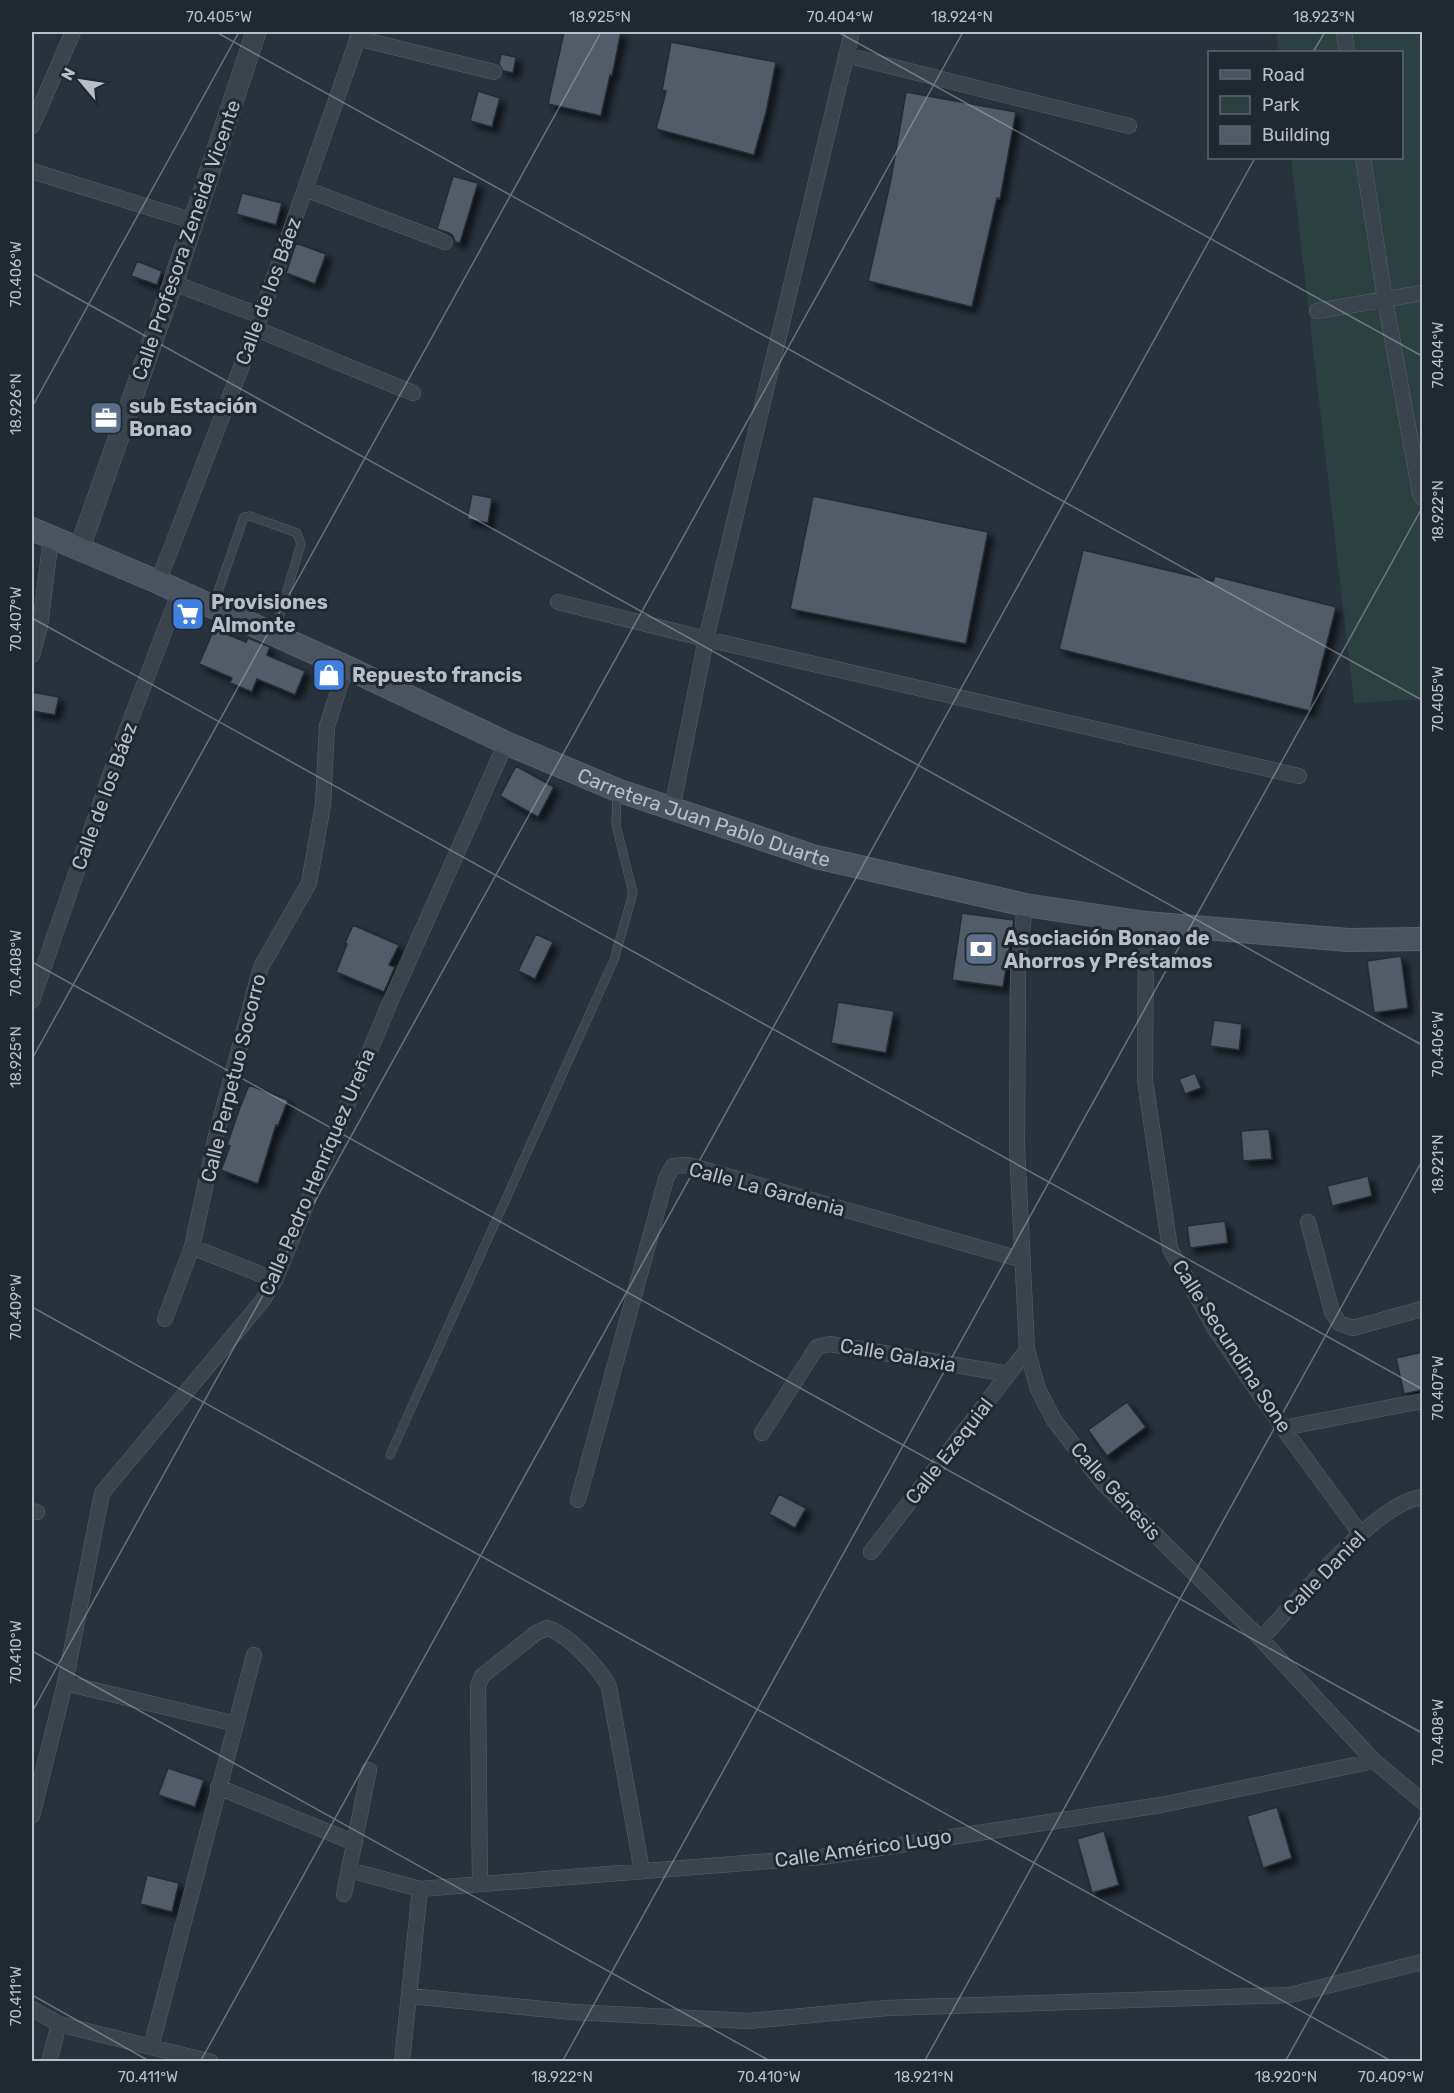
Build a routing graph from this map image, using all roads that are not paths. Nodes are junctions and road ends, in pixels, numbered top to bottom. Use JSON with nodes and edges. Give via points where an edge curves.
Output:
{"nodes":[{"id":1,"x":73,"y":32,"type":"edge"},
{"id":2,"x":256,"y":32,"type":"edge"},
{"id":3,"x":852,"y":32,"type":"edge"},
{"id":4,"x":1344,"y":32,"type":"edge"},
{"id":5,"x":359,"y":35,"type":"edge"},
{"id":6,"x":1347,"y":51,"type":"edge"},
{"id":7,"x":846,"y":55,"type":"junction"},
{"id":8,"x":494,"y":72,"type":"dead end"},
{"id":9,"x":32,"y":126,"type":"edge"},
{"id":10,"x":1129,"y":126,"type":"dead end"},
{"id":11,"x":1363,"y":159,"type":"edge"},
{"id":12,"x":32,"y":171,"type":"edge"},
{"id":13,"x":305,"y":189,"type":"junction"},
{"id":14,"x":193,"y":221,"type":"junction"},
{"id":15,"x":445,"y":242,"type":"dead end"},
{"id":16,"x":173,"y":283,"type":"junction"},
{"id":17,"x":1422,"y":292,"type":"edge"},
{"id":18,"x":1385,"y":299,"type":"junction"},
{"id":19,"x":1317,"y":311,"type":"dead end"},
{"id":20,"x":258,"y":323,"type":"junction"},
{"id":21,"x":413,"y":393,"type":"dead end"},
{"id":22,"x":1422,"y":498,"type":"edge"},
{"id":23,"x":41,"y":533,"type":"edge"},
{"id":24,"x":78,"y":550,"type":"junction"},
{"id":25,"x":158,"y":582,"type":"junction"},
{"id":26,"x":179,"y":593,"type":"junction"},
{"id":27,"x":558,"y":602,"type":"dead end"},
{"id":28,"x":213,"y":607,"type":"junction"},
{"id":29,"x":274,"y":635,"type":"junction"},
{"id":30,"x":706,"y":639,"type":"junction"},
{"id":31,"x":32,"y":655,"type":"edge"},
{"id":32,"x":345,"y":667,"type":"junction"},
{"id":33,"x":507,"y":743,"type":"junction"},
{"id":34,"x":1299,"y":776,"type":"dead end"},
{"id":35,"x":616,"y":790,"type":"junction"},
{"id":36,"x":672,"y":809,"type":"junction"},
{"id":37,"x":1025,"y":905,"type":"junction"},
{"id":38,"x":1146,"y":923,"type":"junction"},
{"id":39,"x":1422,"y":939,"type":"edge"},
{"id":40,"x":32,"y":1001,"type":"edge"},
{"id":41,"x":1308,"y":1222,"type":"dead end"},
{"id":42,"x":192,"y":1247,"type":"junction"},
{"id":43,"x":1023,"y":1260,"type":"junction"},
{"id":44,"x":275,"y":1280,"type":"junction"},
{"id":45,"x":1422,"y":1309,"type":"edge"},
{"id":46,"x":165,"y":1319,"type":"dead end"},
{"id":47,"x":1028,"y":1350,"type":"junction"},
{"id":48,"x":1009,"y":1374,"type":"junction"},
{"id":49,"x":1422,"y":1401,"type":"edge"},
{"id":50,"x":1283,"y":1428,"type":"junction"},
{"id":51,"x":762,"y":1433,"type":"dead end"},
{"id":52,"x":390,"y":1455,"type":"dead end"},
{"id":53,"x":578,"y":1500,"type":"dead end"},
{"id":54,"x":1419,"y":1501,"type":"edge"},
{"id":55,"x":1360,"y":1533,"type":"junction"},
{"id":56,"x":872,"y":1552,"type":"dead end"},
{"id":57,"x":1261,"y":1639,"type":"junction"},
{"id":58,"x":254,"y":1655,"type":"dead end"},
{"id":59,"x":65,"y":1683,"type":"junction"},
{"id":60,"x":236,"y":1724,"type":"junction"},
{"id":61,"x":1374,"y":1761,"type":"junction"},
{"id":62,"x":369,"y":1770,"type":"dead end"},
{"id":63,"x":218,"y":1787,"type":"junction"},
{"id":64,"x":1422,"y":1801,"type":"edge"},
{"id":65,"x":32,"y":1816,"type":"edge"},
{"id":66,"x":355,"y":1843,"type":"junction"},
{"id":67,"x":349,"y":1870,"type":"junction"},
{"id":68,"x":642,"y":1871,"type":"junction"},
{"id":69,"x":480,"y":1884,"type":"junction"},
{"id":70,"x":420,"y":1889,"type":"junction"},
{"id":71,"x":344,"y":1894,"type":"dead end"},
{"id":72,"x":1422,"y":1962,"type":"edge"},
{"id":73,"x":410,"y":1996,"type":"junction"},
{"id":74,"x":32,"y":2009,"type":"edge"},
{"id":75,"x":59,"y":2024,"type":"junction"},
{"id":76,"x":151,"y":2047,"type":"junction"},
{"id":77,"x":49,"y":2061,"type":"edge"},
{"id":78,"x":211,"y":2061,"type":"edge"},
{"id":79,"x":402,"y":2061,"type":"edge"}],
"edges":[{"from":1,"to":9,"type":"street"},
{"from":2,"to":14,"type":"street","name":"Calle Profesora Zeneida Vicente"},
{"from":3,"to":7,"type":"street"},
{"from":4,"to":6,"type":"street"},
{"from":5,"to":8,"type":"street"},
{"from":5,"to":13,"type":"street","name":"Calle de los Báez"},
{"from":7,"to":10,"type":"street"},
{"from":7,"to":30,"type":"street"},
{"from":11,"to":18,"type":"street"},
{"from":12,"to":14,"type":"street"},
{"from":13,"to":15,"type":"street"},
{"from":13,"to":20,"type":"street","name":"Calle de los Báez"},
{"from":14,"to":16,"type":"street","name":"Calle Profesora Zeneida Vicente"},
{"from":16,"to":20,"type":"street"},
{"from":16,"to":24,"type":"street","name":"Calle Profesora Zeneida Vicente"},
{"from":17,"to":18,"type":"street"},
{"from":18,"to":19,"type":"street"},
{"from":18,"to":22,"type":"street"},
{"from":20,"to":21,"type":"street"},
{"from":20,"to":25,"type":"street","name":"Calle de los Báez"},
{"from":23,"to":24,"type":"main road","name":"Carretera Juan Pablo Duarte"},
{"from":23,"to":31,"type":"street","via":[[40,627]]},
{"from":24,"to":25,"type":"main road","name":"Carretera Juan Pablo Duarte"},
{"from":25,"to":26,"type":"main road","name":"Carretera Juan Pablo Duarte"},
{"from":26,"to":28,"type":"main road","name":"Carretera Juan Pablo Duarte"},
{"from":26,"to":40,"type":"street","name":"Calle de los Báez","via":[[115,761]]},
{"from":27,"to":30,"type":"street"},
{"from":28,"to":29,"type":"main road","name":"Carretera Juan Pablo Duarte"},
{"from":28,"to":29,"type":"lane","via":[[244,517],[297,533],[301,544]]},
{"from":29,"to":32,"type":"main road","name":"Carretera Juan Pablo Duarte"},
{"from":30,"to":34,"type":"street"},
{"from":30,"to":36,"type":"street"},
{"from":32,"to":33,"type":"main road","name":"Carretera Juan Pablo Duarte"},
{"from":32,"to":42,"type":"street","name":"Calle Perpetuo Socorro","via":[[327,726],[323,806],[309,883],[261,967],[216,1136]]},
{"from":33,"to":35,"type":"main road","name":"Carretera Juan Pablo Duarte"},
{"from":33,"to":44,"type":"street","name":"Calle Pedro Henríquez Ureña","via":[[388,1008]]},
{"from":35,"to":36,"type":"main road","name":"Carretera Juan Pablo Duarte"},
{"from":35,"to":52,"type":"lane","via":[[616,825],[633,893],[614,960]]},
{"from":36,"to":37,"type":"main road","name":"Carretera Juan Pablo Duarte","via":[[816,856]]},
{"from":37,"to":38,"type":"main road","name":"Carretera Juan Pablo Duarte"},
{"from":37,"to":43,"type":"street","name":"Calle Génesis","via":[[1018,972],[1017,1134]]},
{"from":38,"to":39,"type":"main road","name":"Carretera Juan Pablo Duarte","via":[[1348,940]]},
{"from":38,"to":50,"type":"street","name":"Calle Secundina Sone","via":[[1145,1080],[1170,1249],[1217,1332]]},
{"from":41,"to":45,"type":"street","via":[[1332,1312],[1339,1323],[1353,1328]]},
{"from":42,"to":44,"type":"street"},
{"from":42,"to":46,"type":"street","name":"Calle Perpetuo Socorro"},
{"from":43,"to":47,"type":"street","name":"Calle Génesis"},
{"from":43,"to":53,"type":"street","name":"Calle La Gardenia","via":[[688,1165],[673,1166],[666,1179]]},
{"from":44,"to":59,"type":"street","name":"Calle Pedro Henríquez Ureña","via":[[263,1300],[102,1493]]},
{"from":47,"to":48,"type":"street","name":"Calle Ezequial"},
{"from":47,"to":57,"type":"street","name":"Calle Génesis","via":[[1038,1389],[1054,1420],[1102,1482]]},
{"from":48,"to":51,"type":"street","name":"Calle Galaxia","via":[[824,1344],[817,1347]]},
{"from":48,"to":56,"type":"street","name":"Calle Ezequial"},
{"from":49,"to":50,"type":"street"},
{"from":50,"to":55,"type":"street","name":"Calle Secundina Sone"},
{"from":54,"to":55,"type":"street","name":"Calle Daniel"},
{"from":55,"to":57,"type":"street","name":"Calle Daniel"},
{"from":57,"to":61,"type":"street","name":"Calle Génesis"},
{"from":58,"to":60,"type":"street"},
{"from":59,"to":60,"type":"street"},
{"from":59,"to":65,"type":"street","name":"Calle Pedro Henríquez Ureña"},
{"from":60,"to":63,"type":"street"},
{"from":61,"to":64,"type":"street","name":"Calle Génesis"},
{"from":61,"to":68,"type":"street","name":"Calle Américo Lugo","via":[[1161,1805],[821,1857]]},
{"from":62,"to":66,"type":"street"},
{"from":63,"to":66,"type":"street"},
{"from":63,"to":76,"type":"street"},
{"from":66,"to":67,"type":"street"},
{"from":67,"to":70,"type":"street","name":"Calle Américo Lugo"},
{"from":67,"to":71,"type":"street"},
{"from":68,"to":69,"type":"street","name":"Calle Américo Lugo"},
{"from":68,"to":69,"type":"street","via":[[609,1687],[603,1675],[559,1632],[547,1628],[482,1676],[478,1686]]},
{"from":69,"to":70,"type":"street","name":"Calle Américo Lugo"},
{"from":70,"to":73,"type":"street"},
{"from":72,"to":73,"type":"street","via":[[1290,1995],[887,2008],[749,2021],[573,2012]]},
{"from":73,"to":79,"type":"street"},
{"from":74,"to":75,"type":"street"},
{"from":75,"to":76,"type":"street"},
{"from":75,"to":77,"type":"street"},
{"from":76,"to":78,"type":"street"}]}
